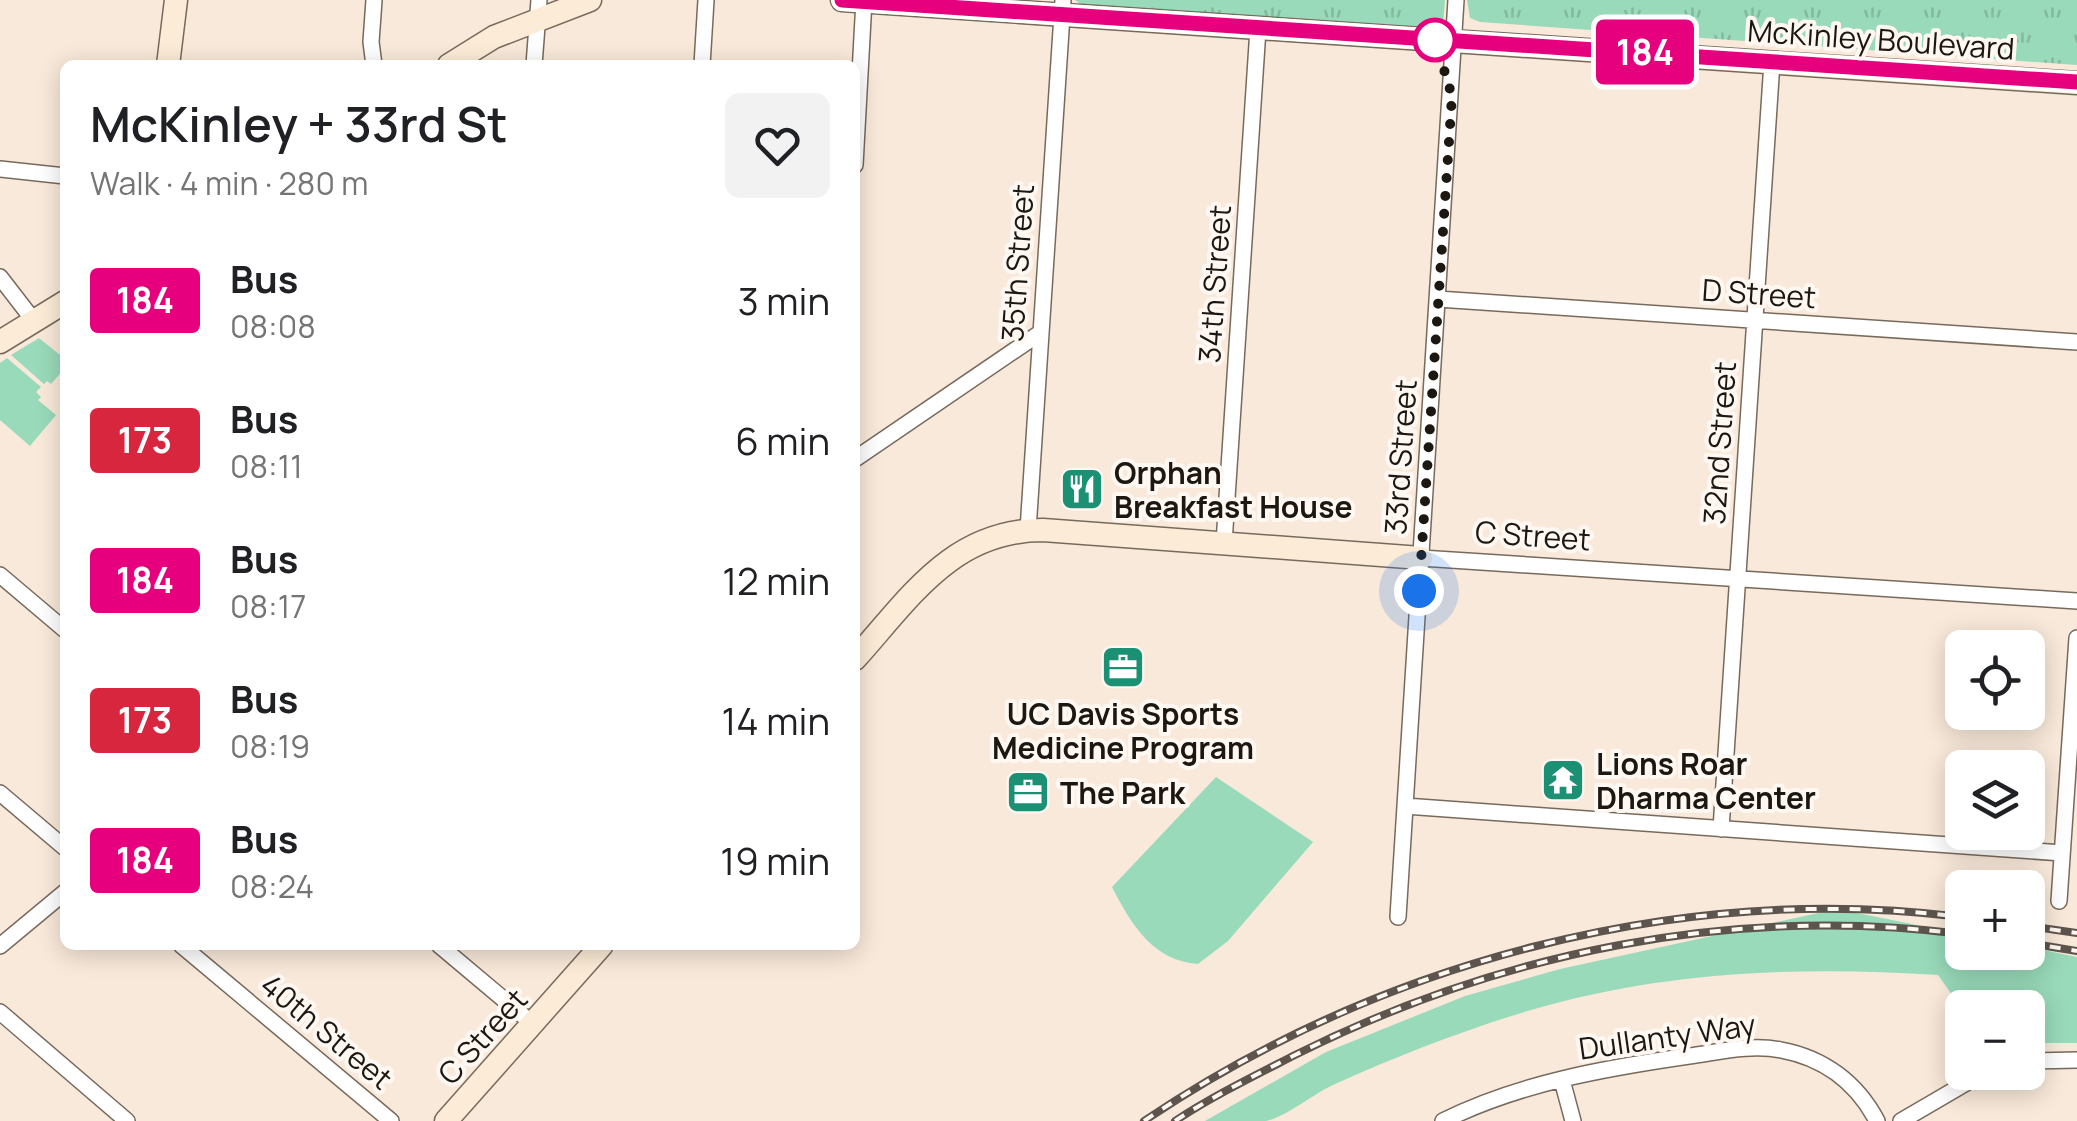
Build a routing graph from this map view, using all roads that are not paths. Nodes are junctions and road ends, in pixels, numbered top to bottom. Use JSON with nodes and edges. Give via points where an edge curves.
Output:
{"nodes":[{"id":1,"x":176,"y":0,"type":"edge"},
{"id":2,"x":374,"y":0,"type":"edge"},
{"id":3,"x":590,"y":0,"type":"edge"},
{"id":4,"x":706,"y":0,"type":"edge"},
{"id":5,"x":857,"y":0,"type":"edge"},
{"id":6,"x":1456,"y":0,"type":"edge"},
{"id":7,"x":1063,"y":8,"type":"edge"},
{"id":8,"x":538,"y":9,"type":"edge"},
{"id":9,"x":1258,"y":29,"type":"junction"},
{"id":10,"x":1456,"y":42,"type":"junction"},
{"id":11,"x":169,"y":60,"type":"edge"},
{"id":12,"x":373,"y":60,"type":"edge"},
{"id":13,"x":457,"y":60,"type":"edge"},
{"id":14,"x":534,"y":60,"type":"edge"},
{"id":15,"x":702,"y":60,"type":"edge"},
{"id":16,"x":856,"y":60,"type":"edge"},
{"id":17,"x":1772,"y":62,"type":"junction"},
{"id":18,"x":2077,"y":82,"type":"edge"},
{"id":19,"x":0,"y":169,"type":"edge"},
{"id":20,"x":60,"y":175,"type":"edge"},
{"id":21,"x":0,"y":276,"type":"edge"},
{"id":22,"x":1438,"y":300,"type":"junction"},
{"id":23,"x":60,"y":305,"type":"edge"},
{"id":24,"x":1755,"y":320,"type":"junction"},
{"id":25,"x":34,"y":321,"type":"junction"},
{"id":26,"x":1040,"y":334,"type":"junction"},
{"id":27,"x":0,"y":342,"type":"edge"},
{"id":28,"x":2077,"y":342,"type":"edge"},
{"id":29,"x":860,"y":456,"type":"edge"},
{"id":30,"x":1028,"y":530,"type":"junction"},
{"id":31,"x":1224,"y":543,"type":"junction"},
{"id":32,"x":1421,"y":558,"type":"junction"},
{"id":33,"x":0,"y":575,"type":"edge"},
{"id":34,"x":1738,"y":578,"type":"junction"},
{"id":35,"x":2077,"y":601,"type":"edge"},
{"id":36,"x":60,"y":626,"type":"edge"},
{"id":37,"x":2077,"y":638,"type":"edge"},
{"id":38,"x":860,"y":654,"type":"edge"},
{"id":39,"x":0,"y":793,"type":"edge"},
{"id":40,"x":1405,"y":806,"type":"junction"},
{"id":41,"x":1722,"y":828,"type":"junction"},
{"id":42,"x":60,"y":844,"type":"edge"},
{"id":43,"x":2062,"y":853,"type":"junction"},
{"id":44,"x":60,"y":896,"type":"edge"},
{"id":45,"x":2059,"y":901,"type":"dead end"},
{"id":46,"x":1398,"y":917,"type":"dead end"},
{"id":47,"x":0,"y":946,"type":"edge"},
{"id":48,"x":187,"y":950,"type":"edge"},
{"id":49,"x":445,"y":950,"type":"edge"},
{"id":50,"x":598,"y":950,"type":"edge"},
{"id":51,"x":0,"y":1012,"type":"edge"},
{"id":52,"x":533,"y":1024,"type":"junction"},
{"id":53,"x":2077,"y":1060,"type":"edge"},
{"id":54,"x":2045,"y":1061,"type":"edge"},
{"id":55,"x":1562,"y":1080,"type":"junction"},
{"id":56,"x":1954,"y":1090,"type":"edge"},
{"id":57,"x":127,"y":1121,"type":"edge"},
{"id":58,"x":391,"y":1121,"type":"edge"},
{"id":59,"x":446,"y":1121,"type":"edge"},
{"id":60,"x":1444,"y":1121,"type":"edge"},
{"id":61,"x":1573,"y":1121,"type":"edge"},
{"id":62,"x":1877,"y":1121,"type":"edge"},
{"id":63,"x":1900,"y":1121,"type":"edge"}],
"edges":[{"from":1,"to":11,"type":"street"},
{"from":2,"to":12,"type":"street"},
{"from":3,"to":8,"type":"street"},
{"from":4,"to":15,"type":"street"},
{"from":5,"to":7,"type":"street","name":"McKinley Boulevard"},
{"from":5,"to":16,"type":"street"},
{"from":6,"to":10,"type":"street","name":"33rd Street"},
{"from":7,"to":9,"type":"street","name":"McKinley Boulevard"},
{"from":7,"to":26,"type":"street","name":"35th Street"},
{"from":8,"to":13,"type":"street"},
{"from":8,"to":14,"type":"street"},
{"from":9,"to":10,"type":"street","name":"McKinley Boulevard"},
{"from":9,"to":31,"type":"street","name":"34th Street"},
{"from":10,"to":17,"type":"street","name":"McKinley Boulevard"},
{"from":10,"to":22,"type":"street","name":"33rd Street"},
{"from":17,"to":18,"type":"street","name":"McKinley Boulevard"},
{"from":17,"to":24,"type":"street","name":"32nd Street"},
{"from":19,"to":20,"type":"street"},
{"from":21,"to":25,"type":"street"},
{"from":22,"to":24,"type":"street","name":"D Street"},
{"from":22,"to":32,"type":"street","name":"33rd Street"},
{"from":23,"to":25,"type":"street"},
{"from":24,"to":28,"type":"street","name":"D Street"},
{"from":24,"to":34,"type":"street","name":"32nd Street"},
{"from":25,"to":27,"type":"street"},
{"from":26,"to":29,"type":"street"},
{"from":26,"to":30,"type":"street","name":"35th Street"},
{"from":30,"to":31,"type":"street","name":"C Street"},
{"from":30,"to":38,"type":"street","name":"C Street","via":[[981,541],[942,565]]},
{"from":31,"to":32,"type":"street","name":"C Street"},
{"from":32,"to":34,"type":"street","name":"C Street"},
{"from":32,"to":40,"type":"street","name":"33rd Street"},
{"from":33,"to":36,"type":"street"},
{"from":34,"to":35,"type":"street","name":"C Street"},
{"from":34,"to":41,"type":"street","name":"32nd Street"},
{"from":37,"to":43,"type":"street"},
{"from":39,"to":42,"type":"street"},
{"from":40,"to":41,"type":"street"},
{"from":40,"to":46,"type":"street","name":"33rd Street"},
{"from":41,"to":43,"type":"street"},
{"from":43,"to":45,"type":"street"},
{"from":44,"to":47,"type":"street"},
{"from":48,"to":58,"type":"street","name":"40th Street"},
{"from":49,"to":52,"type":"street"},
{"from":50,"to":52,"type":"street","name":"C Street"},
{"from":51,"to":57,"type":"street"},
{"from":52,"to":59,"type":"street","name":"C Street"},
{"from":53,"to":54,"type":"street"},
{"from":55,"to":60,"type":"street","name":"Dullanty Way"},
{"from":55,"to":61,"type":"street"},
{"from":55,"to":62,"type":"street","name":"Dullanty Way","via":[[1759,1047],[1826,1066],[1858,1092]]},
{"from":56,"to":63,"type":"street"}]}
